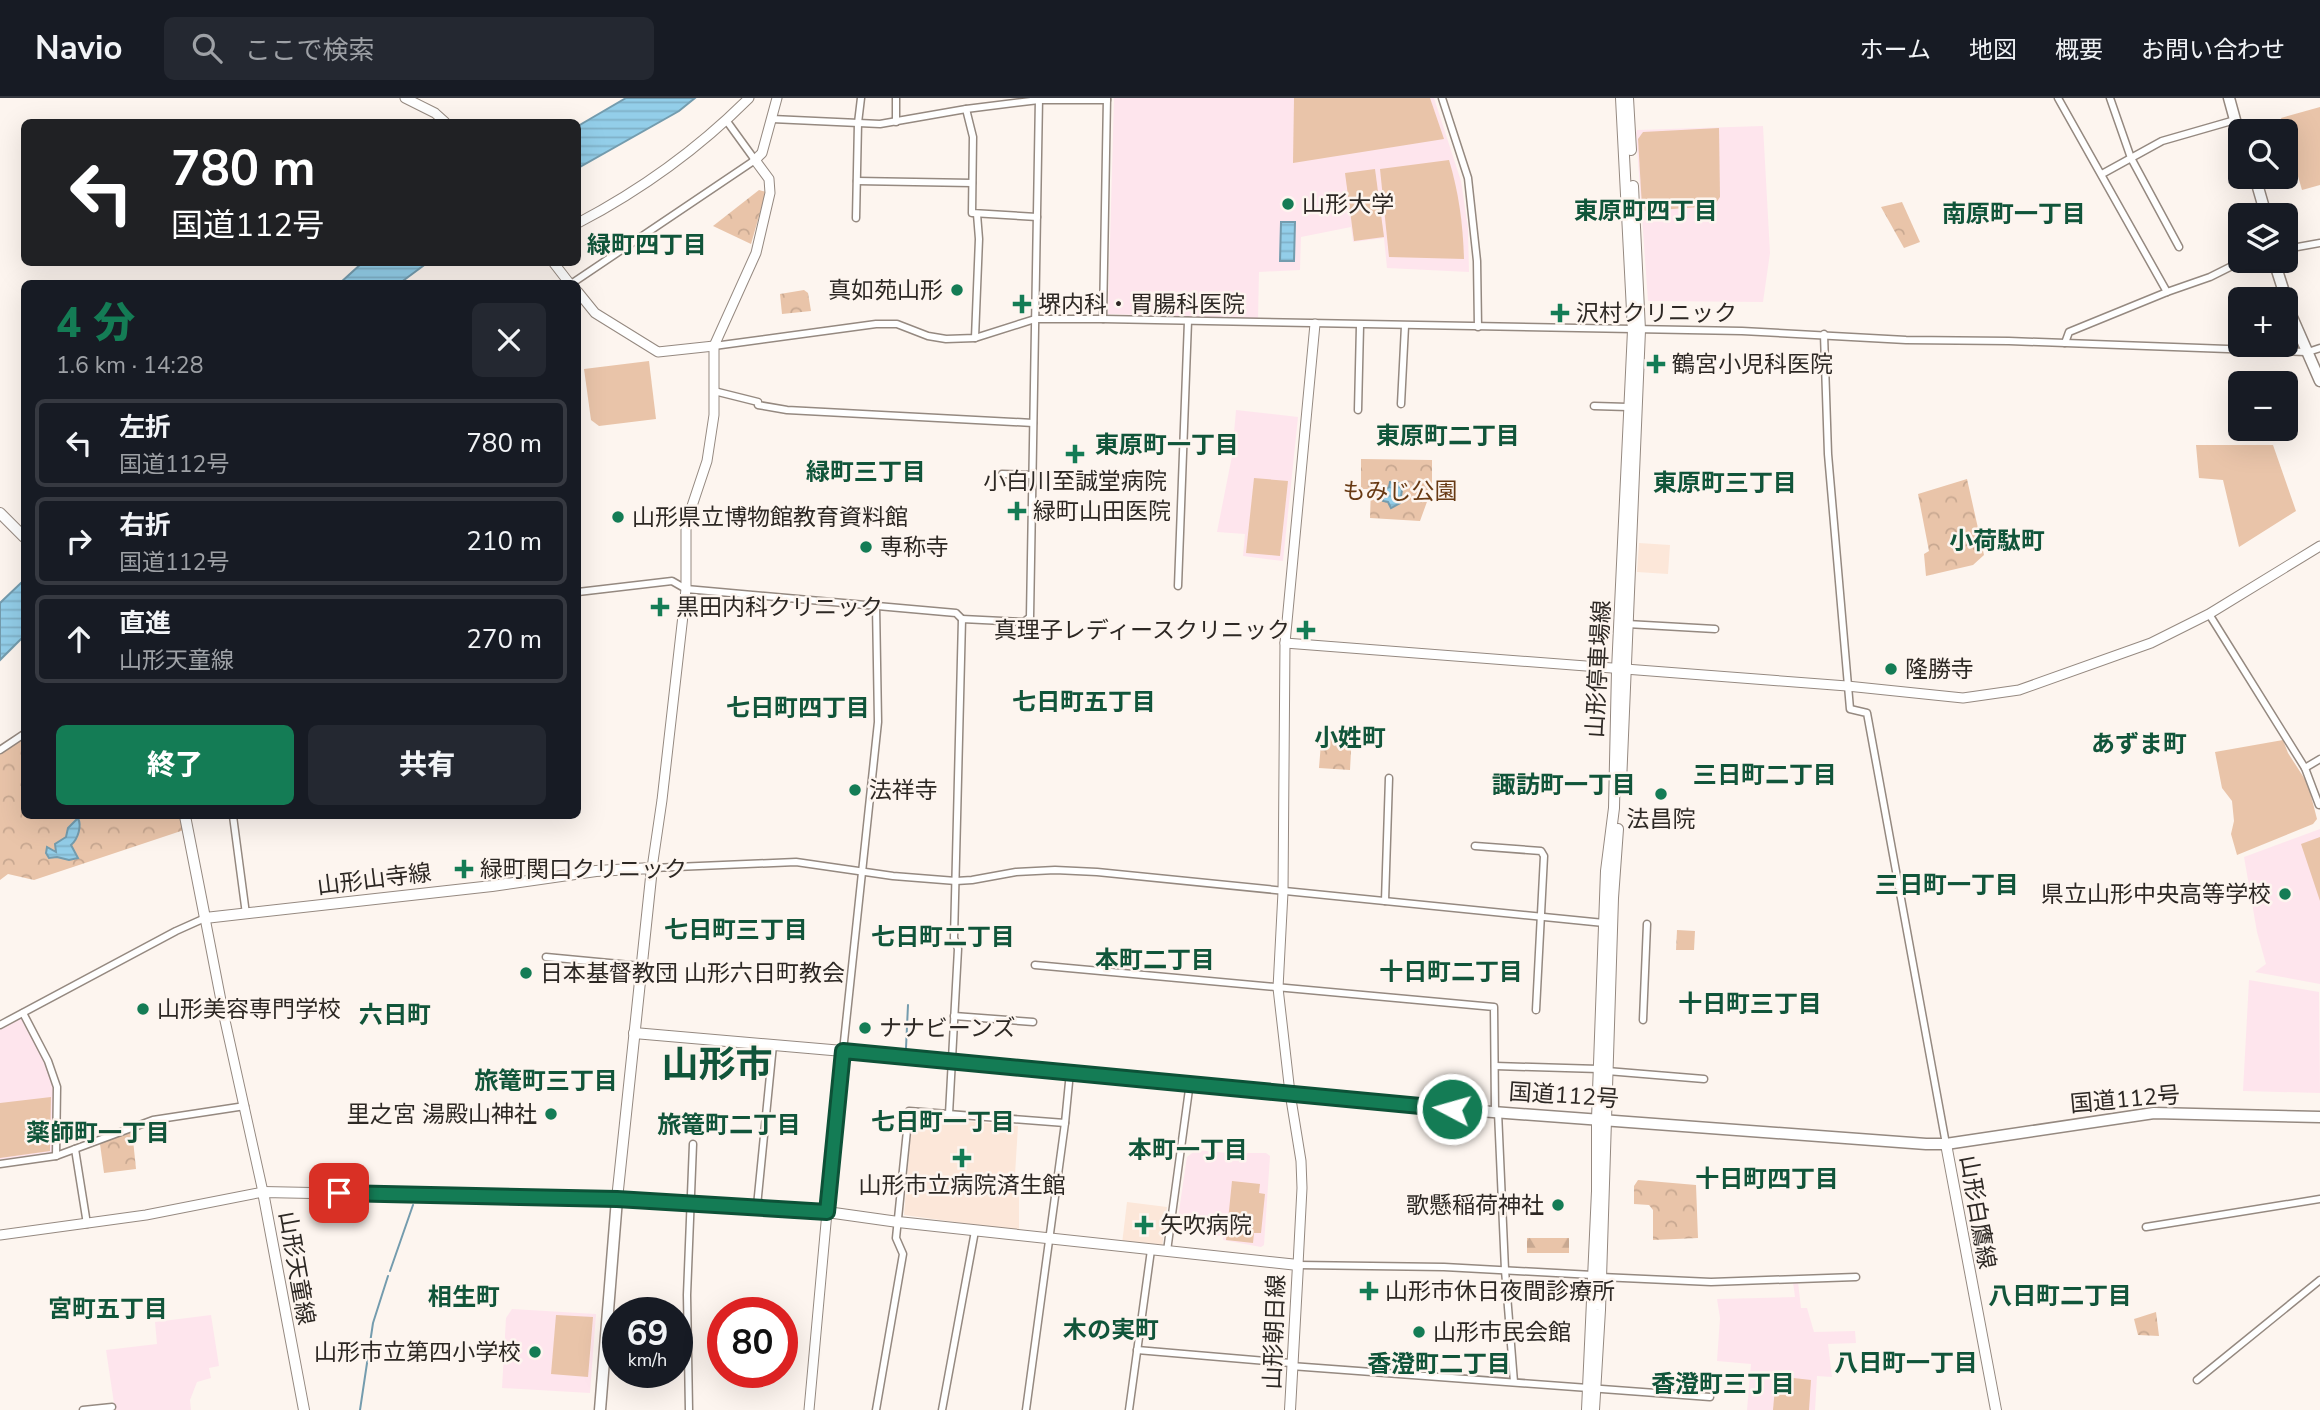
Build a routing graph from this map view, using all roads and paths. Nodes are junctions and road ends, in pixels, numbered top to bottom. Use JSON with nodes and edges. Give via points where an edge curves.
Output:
{"nodes":[{"id":1,"x":405,"y":98,"type":"edge"},
{"id":2,"x":749,"y":98,"type":"edge"},
{"id":3,"x":777,"y":98,"type":"edge"},
{"id":4,"x":861,"y":98,"type":"edge"},
{"id":5,"x":896,"y":98,"type":"edge"},
{"id":6,"x":1442,"y":98,"type":"edge"},
{"id":7,"x":1621,"y":98,"type":"edge"},
{"id":8,"x":1628,"y":98,"type":"edge"},
{"id":9,"x":2058,"y":98,"type":"edge"},
{"id":10,"x":2110,"y":98,"type":"edge"},
{"id":11,"x":2231,"y":98,"type":"edge"},
{"id":12,"x":1039,"y":99,"type":"edge"},
{"id":13,"x":1107,"y":99,"type":"edge"},
{"id":14,"x":966,"y":109,"type":"junction"},
{"id":15,"x":441,"y":119,"type":"edge"},
{"id":16,"x":2235,"y":119,"type":"edge"},
{"id":17,"x":2238,"y":119,"type":"edge"},
{"id":18,"x":726,"y":120,"type":"junction"},
{"id":19,"x":772,"y":120,"type":"junction"},
{"id":20,"x":896,"y":122,"type":"junction"},
{"id":21,"x":2228,"y":122,"type":"edge"},
{"id":22,"x":858,"y":123,"type":"junction"},
{"id":23,"x":2131,"y":158,"type":"junction"},
{"id":24,"x":755,"y":160,"type":"junction"},
{"id":25,"x":2102,"y":174,"type":"junction"},
{"id":26,"x":857,"y":181,"type":"junction"},
{"id":27,"x":972,"y":183,"type":"junction"},
{"id":28,"x":977,"y":214,"type":"junction"},
{"id":29,"x":1037,"y":216,"type":"junction"},
{"id":30,"x":856,"y":218,"type":"dead end"},
{"id":31,"x":581,"y":221,"type":"edge"},
{"id":32,"x":2320,"y":243,"type":"edge"},
{"id":33,"x":2179,"y":247,"type":"dead end"},
{"id":34,"x":2298,"y":247,"type":"edge"},
{"id":35,"x":556,"y":266,"type":"edge"},
{"id":36,"x":2228,"y":268,"type":"edge"},
{"id":37,"x":2281,"y":273,"type":"edge"},
{"id":38,"x":568,"y":280,"type":"edge"},
{"id":39,"x":577,"y":280,"type":"edge"},
{"id":40,"x":2167,"y":292,"type":"junction"},
{"id":41,"x":581,"y":296,"type":"edge"},
{"id":42,"x":1035,"y":319,"type":"junction"},
{"id":43,"x":1103,"y":319,"type":"junction"},
{"id":44,"x":1188,"y":321,"type":"junction"},
{"id":45,"x":1315,"y":324,"type":"junction"},
{"id":46,"x":1360,"y":326,"type":"junction"},
{"id":47,"x":1405,"y":326,"type":"junction"},
{"id":48,"x":1478,"y":327,"type":"junction"},
{"id":49,"x":1637,"y":330,"type":"junction"},
{"id":50,"x":1824,"y":334,"type":"junction"},
{"id":51,"x":975,"y":338,"type":"junction"},
{"id":52,"x":2065,"y":343,"type":"junction"},
{"id":53,"x":714,"y":346,"type":"junction"},
{"id":54,"x":2313,"y":350,"type":"edge"},
{"id":55,"x":2320,"y":369,"type":"edge"},
{"id":56,"x":2320,"y":381,"type":"edge"},
{"id":57,"x":714,"y":391,"type":"junction"},
{"id":58,"x":1401,"y":404,"type":"dead end"},
{"id":59,"x":1594,"y":406,"type":"dead end"},
{"id":60,"x":1628,"y":407,"type":"junction"},
{"id":61,"x":1358,"y":410,"type":"dead end"},
{"id":62,"x":1033,"y":423,"type":"junction"},
{"id":63,"x":1002,"y":474,"type":"dead end"},
{"id":64,"x":1031,"y":475,"type":"junction"},
{"id":65,"x":0,"y":513,"type":"edge"},
{"id":66,"x":21,"y":534,"type":"edge"},
{"id":67,"x":2320,"y":546,"type":"edge"},
{"id":68,"x":1178,"y":586,"type":"dead end"},
{"id":69,"x":686,"y":589,"type":"junction"},
{"id":70,"x":581,"y":592,"type":"edge"},
{"id":71,"x":876,"y":606,"type":"junction"},
{"id":72,"x":2209,"y":614,"type":"junction"},
{"id":73,"x":962,"y":619,"type":"junction"},
{"id":74,"x":1627,"y":624,"type":"junction"},
{"id":75,"x":1715,"y":629,"type":"dead end"},
{"id":76,"x":1285,"y":643,"type":"junction"},
{"id":77,"x":1621,"y":670,"type":"junction"},
{"id":78,"x":1847,"y":686,"type":"junction"},
{"id":79,"x":21,"y":736,"type":"edge"},
{"id":80,"x":0,"y":750,"type":"edge"},
{"id":81,"x":2320,"y":759,"type":"edge"},
{"id":82,"x":2305,"y":768,"type":"junction"},
{"id":83,"x":1389,"y":778,"type":"dead end"},
{"id":84,"x":2319,"y":805,"type":"edge"},
{"id":85,"x":186,"y":819,"type":"edge"},
{"id":86,"x":233,"y":819,"type":"edge"},
{"id":87,"x":1475,"y":846,"type":"dead end"},
{"id":88,"x":652,"y":868,"type":"junction"},
{"id":89,"x":862,"y":872,"type":"junction"},
{"id":90,"x":956,"y":881,"type":"junction"},
{"id":91,"x":1283,"y":892,"type":"junction"},
{"id":92,"x":1385,"y":901,"type":"junction"},
{"id":93,"x":246,"y":914,"type":"junction"},
{"id":94,"x":1541,"y":916,"type":"junction"},
{"id":95,"x":205,"y":918,"type":"junction"},
{"id":96,"x":1605,"y":923,"type":"junction"},
{"id":97,"x":1647,"y":924,"type":"dead end"},
{"id":98,"x":546,"y":957,"type":"dead end"},
{"id":99,"x":1035,"y":965,"type":"dead end"},
{"id":100,"x":641,"y":967,"type":"junction"},
{"id":101,"x":1278,"y":988,"type":"junction"},
{"id":102,"x":1536,"y":1010,"type":"dead end"},
{"id":103,"x":23,"y":1013,"type":"junction"},
{"id":104,"x":954,"y":1016,"type":"junction"},
{"id":105,"x":1643,"y":1020,"type":"dead end"},
{"id":106,"x":1033,"y":1022,"type":"dead end"},
{"id":107,"x":0,"y":1025,"type":"edge"},
{"id":108,"x":634,"y":1033,"type":"junction"},
{"id":109,"x":773,"y":1045,"type":"junction"},
{"id":110,"x":843,"y":1051,"type":"junction"},
{"id":111,"x":951,"y":1062,"type":"junction"},
{"id":112,"x":1495,"y":1066,"type":"junction"},
{"id":113,"x":1603,"y":1070,"type":"junction"},
{"id":114,"x":1070,"y":1072,"type":"junction"},
{"id":115,"x":1704,"y":1079,"type":"dead end"},
{"id":116,"x":1190,"y":1082,"type":"junction"},
{"id":117,"x":1290,"y":1093,"type":"junction"},
{"id":118,"x":244,"y":1106,"type":"junction"},
{"id":119,"x":1496,"y":1111,"type":"junction"},
{"id":120,"x":949,"y":1114,"type":"junction"},
{"id":121,"x":2320,"y":1117,"type":"edge"},
{"id":122,"x":1602,"y":1119,"type":"junction"},
{"id":123,"x":1065,"y":1123,"type":"junction"},
{"id":124,"x":693,"y":1144,"type":"dead end"},
{"id":125,"x":1946,"y":1144,"type":"junction"},
{"id":126,"x":75,"y":1149,"type":"junction"},
{"id":127,"x":56,"y":1156,"type":"junction"},
{"id":128,"x":0,"y":1164,"type":"edge"},
{"id":129,"x":263,"y":1192,"type":"junction"},
{"id":130,"x":617,"y":1199,"type":"junction"},
{"id":131,"x":2320,"y":1199,"type":"edge"},
{"id":132,"x":691,"y":1203,"type":"junction"},
{"id":133,"x":757,"y":1206,"type":"junction"},
{"id":134,"x":827,"y":1212,"type":"junction"},
{"id":135,"x":898,"y":1222,"type":"junction"},
{"id":136,"x":87,"y":1224,"type":"junction"},
{"id":137,"x":2146,"y":1227,"type":"dead end"},
{"id":138,"x":975,"y":1231,"type":"junction"},
{"id":139,"x":0,"y":1235,"type":"edge"},
{"id":140,"x":1049,"y":1239,"type":"junction"},
{"id":141,"x":1152,"y":1250,"type":"junction"},
{"id":142,"x":1167,"y":1251,"type":"junction"},
{"id":143,"x":1298,"y":1265,"type":"junction"},
{"id":144,"x":1505,"y":1270,"type":"junction"},
{"id":145,"x":1597,"y":1276,"type":"junction"},
{"id":146,"x":1856,"y":1277,"type":"dead end"},
{"id":147,"x":2320,"y":1280,"type":"edge"},
{"id":148,"x":1137,"y":1350,"type":"junction"},
{"id":149,"x":1291,"y":1365,"type":"junction"},
{"id":150,"x":2197,"y":1380,"type":"dead end"},
{"id":151,"x":1514,"y":1382,"type":"junction"},
{"id":152,"x":1592,"y":1388,"type":"junction"},
{"id":153,"x":1710,"y":1397,"type":"dead end"},
{"id":154,"x":112,"y":1406,"type":"dead end"},
{"id":155,"x":83,"y":1410,"type":"edge"},
{"id":156,"x":304,"y":1410,"type":"edge"},
{"id":157,"x":600,"y":1410,"type":"edge"},
{"id":158,"x":689,"y":1410,"type":"edge"},
{"id":159,"x":809,"y":1410,"type":"edge"},
{"id":160,"x":876,"y":1410,"type":"edge"},
{"id":161,"x":942,"y":1410,"type":"edge"},
{"id":162,"x":1026,"y":1410,"type":"edge"},
{"id":163,"x":1129,"y":1410,"type":"edge"},
{"id":164,"x":1290,"y":1410,"type":"edge"},
{"id":165,"x":1587,"y":1410,"type":"edge"},
{"id":166,"x":1594,"y":1410,"type":"edge"},
{"id":167,"x":1996,"y":1410,"type":"edge"}],
"edges":[{"from":1,"to":15,"type":"street"},
{"from":2,"to":18,"type":"street"},
{"from":3,"to":19,"type":"street"},
{"from":4,"to":22,"type":"street"},
{"from":5,"to":20,"type":"street"},
{"from":6,"to":48,"type":"street","via":[[1468,178]]},
{"from":7,"to":49,"type":"main road","name":"山形停車場線"},
{"from":8,"to":49,"type":"main road","name":"山形停車場線"},
{"from":9,"to":25,"type":"street"},
{"from":10,"to":23,"type":"street"},
{"from":11,"to":16,"type":"highway"},
{"from":11,"to":17,"type":"highway"},
{"from":12,"to":13,"type":"street"},
{"from":12,"to":14,"type":"street"},
{"from":12,"to":29,"type":"street"},
{"from":13,"to":43,"type":"street"},
{"from":14,"to":20,"type":"street"},
{"from":14,"to":27,"type":"street","via":[[973,138]]},
{"from":18,"to":24,"type":"street"},
{"from":18,"to":31,"type":"street","via":[[677,163]]},
{"from":19,"to":22,"type":"street"},
{"from":19,"to":24,"type":"street","via":[[762,153]]},
{"from":20,"to":22,"type":"street"},
{"from":21,"to":23,"type":"street","via":[[2162,141]]},
{"from":22,"to":26,"type":"street"},
{"from":23,"to":25,"type":"street"},
{"from":23,"to":33,"type":"street"},
{"from":24,"to":39,"type":"street"},
{"from":24,"to":53,"type":"street","via":[[769,180],[770,193],[756,254]]},
{"from":25,"to":40,"type":"street"},
{"from":26,"to":27,"type":"street"},
{"from":26,"to":30,"type":"street"},
{"from":27,"to":28,"type":"street","via":[[972,214]]},
{"from":28,"to":29,"type":"street"},
{"from":28,"to":51,"type":"street"},
{"from":29,"to":42,"type":"street"},
{"from":32,"to":34,"type":"street"},
{"from":35,"to":38,"type":"street"},
{"from":36,"to":40,"type":"street"},
{"from":37,"to":54,"type":"highway"},
{"from":40,"to":52,"type":"street","via":[[2069,332]]},
{"from":41,"to":53,"type":"street","via":[[595,313],[658,352]]},
{"from":42,"to":43,"type":"street"},
{"from":42,"to":51,"type":"street"},
{"from":42,"to":62,"type":"street"},
{"from":43,"to":44,"type":"street"},
{"from":44,"to":45,"type":"street"},
{"from":44,"to":68,"type":"street"},
{"from":45,"to":46,"type":"street"},
{"from":45,"to":76,"type":"street"},
{"from":46,"to":47,"type":"street"},
{"from":46,"to":61,"type":"street"},
{"from":47,"to":48,"type":"street"},
{"from":47,"to":58,"type":"street"},
{"from":48,"to":49,"type":"street"},
{"from":49,"to":50,"type":"street"},
{"from":49,"to":60,"type":"main road","name":"山形停車場線"},
{"from":49,"to":74,"type":"main road","name":"山形停車場線"},
{"from":50,"to":52,"type":"street"},
{"from":50,"to":78,"type":"street"},
{"from":51,"to":53,"type":"street","via":[[946,339],[897,324],[876,324]]},
{"from":52,"to":54,"type":"street"},
{"from":53,"to":57,"type":"street"},
{"from":54,"to":55,"type":"highway"},
{"from":54,"to":56,"type":"highway"},
{"from":57,"to":62,"type":"street","via":[[787,410]]},
{"from":57,"to":69,"type":"street","via":[[707,461],[686,524]]},
{"from":59,"to":60,"type":"street"},
{"from":60,"to":77,"type":"main road","name":"山形停車場線"},
{"from":62,"to":64,"type":"street"},
{"from":63,"to":64,"type":"street"},
{"from":64,"to":73,"type":"street","via":[[1030,617],[1024,622]]},
{"from":65,"to":66,"type":"main road"},
{"from":67,"to":72,"type":"street"},
{"from":69,"to":70,"type":"street","via":[[672,581]]},
{"from":69,"to":71,"type":"street"},
{"from":69,"to":88,"type":"street"},
{"from":71,"to":73,"type":"street","via":[[956,613]]},
{"from":71,"to":89,"type":"street","via":[[878,722]]},
{"from":72,"to":78,"type":"street","via":[[2151,643],[2008,693],[1963,698]]},
{"from":72,"to":82,"type":"street"},
{"from":73,"to":90,"type":"street"},
{"from":74,"to":75,"type":"street"},
{"from":74,"to":77,"type":"main road","name":"山形停車場線"},
{"from":76,"to":77,"type":"street"},
{"from":76,"to":91,"type":"street"},
{"from":77,"to":78,"type":"street"},
{"from":77,"to":96,"type":"main road","name":"山形停車場線"},
{"from":77,"to":113,"type":"main road","name":"山形停車場線"},
{"from":78,"to":125,"type":"street","via":[[1850,709],[1867,713]]},
{"from":79,"to":80,"type":"street"},
{"from":81,"to":82,"type":"street"},
{"from":82,"to":84,"type":"street"},
{"from":83,"to":92,"type":"street"},
{"from":85,"to":95,"type":"main road"},
{"from":86,"to":93,"type":"street"},
{"from":87,"to":94,"type":"street","via":[[1541,851]]},
{"from":88,"to":89,"type":"street","via":[[796,862]]},
{"from":88,"to":93,"type":"main road","name":"山形山寺線"},
{"from":88,"to":100,"type":"main road"},
{"from":89,"to":90,"type":"street"},
{"from":89,"to":110,"type":"street"},
{"from":90,"to":91,"type":"street","via":[[1055,870]]},
{"from":90,"to":104,"type":"street"},
{"from":91,"to":92,"type":"street"},
{"from":91,"to":101,"type":"street"},
{"from":92,"to":94,"type":"street"},
{"from":93,"to":95,"type":"main road","name":"山形山寺線"},
{"from":94,"to":96,"type":"street"},
{"from":94,"to":102,"type":"street"},
{"from":95,"to":103,"type":"street"},
{"from":95,"to":118,"type":"street"},
{"from":96,"to":113,"type":"main road","name":"山形停車場線"},
{"from":97,"to":105,"type":"street"},
{"from":98,"to":100,"type":"street"},
{"from":99,"to":101,"type":"street"},
{"from":100,"to":108,"type":"main road"},
{"from":101,"to":112,"type":"street","via":[[1494,1007]]},
{"from":101,"to":117,"type":"street"},
{"from":103,"to":107,"type":"street"},
{"from":103,"to":127,"type":"street","via":[[57,1087]]},
{"from":104,"to":106,"type":"street"},
{"from":104,"to":111,"type":"street"},
{"from":108,"to":109,"type":"main road"},
{"from":108,"to":130,"type":"main road"},
{"from":109,"to":110,"type":"main road"},
{"from":109,"to":133,"type":"street"},
{"from":110,"to":111,"type":"highway","name":"国道112号"},
{"from":110,"to":134,"type":"highway"},
{"from":111,"to":114,"type":"highway","name":"国道112号"},
{"from":111,"to":120,"type":"street"},
{"from":112,"to":113,"type":"street"},
{"from":112,"to":119,"type":"street"},
{"from":113,"to":115,"type":"street"},
{"from":113,"to":122,"type":"main road","name":"山形停車場線"},
{"from":114,"to":116,"type":"highway","name":"国道112号"},
{"from":114,"to":123,"type":"street"},
{"from":116,"to":117,"type":"highway","name":"国道112号"},
{"from":116,"to":142,"type":"street"},
{"from":117,"to":119,"type":"highway","name":"国道112号"},
{"from":117,"to":143,"type":"street","via":[[1301,1161]]},
{"from":118,"to":126,"type":"street","via":[[153,1120]]},
{"from":118,"to":129,"type":"street"},
{"from":119,"to":122,"type":"highway","name":"国道112号"},
{"from":119,"to":144,"type":"street"},
{"from":120,"to":123,"type":"street"},
{"from":120,"to":135,"type":"street","via":[[909,1111]]},
{"from":121,"to":125,"type":"highway","name":"国道112号","via":[[2154,1113]]},
{"from":122,"to":125,"type":"highway","name":"国道112号"},
{"from":122,"to":145,"type":"main road","name":"山形停車場線"},
{"from":123,"to":140,"type":"street"},
{"from":124,"to":132,"type":"street"},
{"from":125,"to":167,"type":"main road","name":"山形白鷹線"},
{"from":126,"to":127,"type":"street"},
{"from":126,"to":136,"type":"street"},
{"from":127,"to":128,"type":"street"},
{"from":129,"to":130,"type":"main road","name":"山形天童線"},
{"from":129,"to":136,"type":"street"},
{"from":129,"to":156,"type":"main road","name":"山形天童線"},
{"from":130,"to":132,"type":"highway"},
{"from":130,"to":157,"type":"highway"},
{"from":131,"to":137,"type":"street"},
{"from":132,"to":133,"type":"highway"},
{"from":132,"to":158,"type":"street"},
{"from":133,"to":134,"type":"highway"},
{"from":134,"to":135,"type":"main road","name":"山形朝日線"},
{"from":134,"to":159,"type":"street"},
{"from":135,"to":138,"type":"main road","name":"山形朝日線"},
{"from":135,"to":160,"type":"street","via":[[896,1238],[903,1254]]},
{"from":136,"to":139,"type":"street"},
{"from":138,"to":140,"type":"main road","name":"山形朝日線"},
{"from":138,"to":161,"type":"street"},
{"from":140,"to":141,"type":"main road","name":"山形朝日線"},
{"from":140,"to":162,"type":"street"},
{"from":141,"to":142,"type":"main road","name":"山形朝日線"},
{"from":141,"to":148,"type":"street"},
{"from":142,"to":143,"type":"main road","name":"山形朝日線"},
{"from":143,"to":144,"type":"street"},
{"from":143,"to":149,"type":"main road","name":"山形朝日線"},
{"from":144,"to":145,"type":"street"},
{"from":144,"to":151,"type":"street"},
{"from":145,"to":146,"type":"street","via":[[1711,1282]]},
{"from":145,"to":152,"type":"main road","name":"山形停車場線"},
{"from":147,"to":150,"type":"street"},
{"from":148,"to":149,"type":"street"},
{"from":148,"to":163,"type":"street"},
{"from":149,"to":151,"type":"street"},
{"from":149,"to":164,"type":"main road","name":"山形朝日線"},
{"from":151,"to":152,"type":"street"},
{"from":152,"to":153,"type":"street"},
{"from":152,"to":165,"type":"main road","name":"山形停車場線"},
{"from":152,"to":166,"type":"main road","name":"山形停車場線"},
{"from":154,"to":155,"type":"street"}]}
